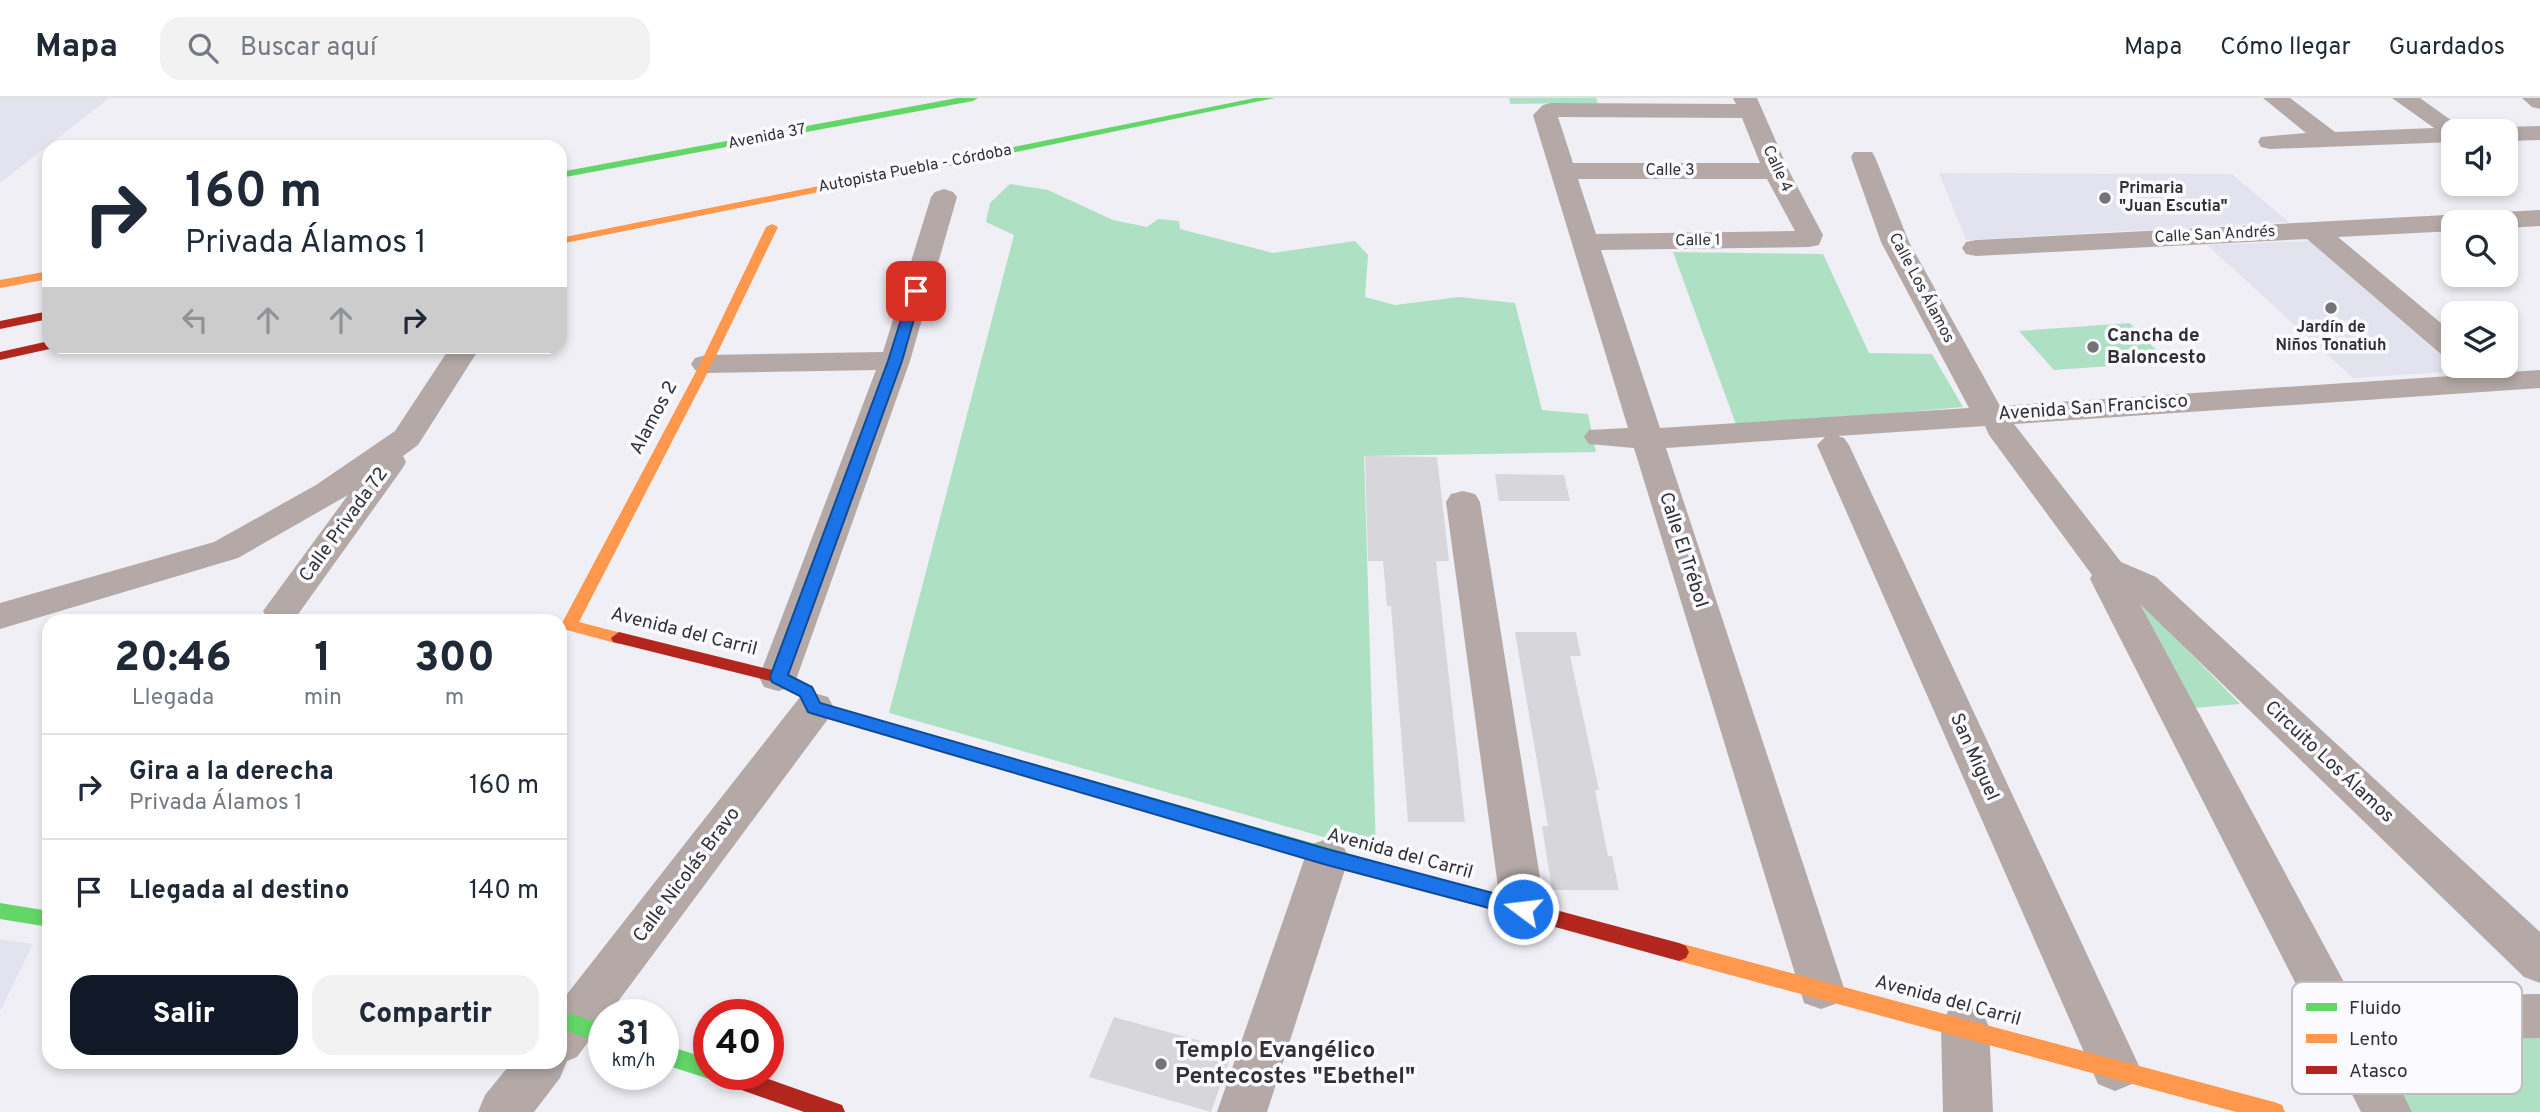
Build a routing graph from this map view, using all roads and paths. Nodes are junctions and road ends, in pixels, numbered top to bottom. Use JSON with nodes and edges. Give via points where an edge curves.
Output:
{"nodes":[{"id":1,"x":973,"y":98,"type":"edge"},
{"id":2,"x":1270,"y":98,"type":"edge"},
{"id":3,"x":2275,"y":98,"type":"edge"},
{"id":4,"x":2404,"y":98,"type":"edge"},
{"id":5,"x":2534,"y":98,"type":"edge"},
{"id":6,"x":2540,"y":102,"type":"edge"},
{"id":7,"x":1626,"y":105,"type":"edge"},
{"id":8,"x":1748,"y":105,"type":"edge"},
{"id":9,"x":2441,"y":124,"type":"edge"},
{"id":10,"x":2540,"y":133,"type":"edge"},
{"id":11,"x":2441,"y":134,"type":"edge"},
{"id":12,"x":2518,"y":134,"type":"edge"},
{"id":13,"x":2330,"y":140,"type":"junction"},
{"id":14,"x":2270,"y":142,"type":"dead end"},
{"id":15,"x":1863,"y":157,"type":"dead end"},
{"id":16,"x":1565,"y":171,"type":"junction"},
{"id":17,"x":1776,"y":171,"type":"junction"},
{"id":18,"x":567,"y":174,"type":"edge"},
{"id":19,"x":944,"y":197,"type":"dead end"},
{"id":20,"x":2540,"y":218,"type":"edge"},
{"id":21,"x":2518,"y":219,"type":"edge"},
{"id":22,"x":2441,"y":224,"type":"edge"},
{"id":23,"x":772,"y":227,"type":"dead end"},
{"id":24,"x":2313,"y":230,"type":"junction"},
{"id":25,"x":1809,"y":239,"type":"joint"},
{"id":26,"x":567,"y":240,"type":"edge"},
{"id":27,"x":1587,"y":242,"type":"junction"},
{"id":28,"x":1976,"y":248,"type":"dead end"},
{"id":29,"x":42,"y":276,"type":"edge"},
{"id":30,"x":0,"y":284,"type":"edge"},
{"id":31,"x":42,"y":317,"type":"edge"},
{"id":32,"x":0,"y":326,"type":"edge"},
{"id":33,"x":2441,"y":339,"type":"edge"},
{"id":34,"x":42,"y":347,"type":"edge"},
{"id":35,"x":461,"y":354,"type":"edge"},
{"id":36,"x":0,"y":356,"type":"edge"},
{"id":37,"x":895,"y":361,"type":"junction"},
{"id":38,"x":706,"y":364,"type":"junction"},
{"id":39,"x":2518,"y":377,"type":"edge"},
{"id":40,"x":2441,"y":378,"type":"edge"},
{"id":41,"x":2489,"y":378,"type":"edge"},
{"id":42,"x":2540,"y":379,"type":"edge"},
{"id":43,"x":2529,"y":402,"type":"edge"},
{"id":44,"x":1994,"y":421,"type":"junction"},
{"id":45,"x":1917,"y":430,"type":"junction"},
{"id":46,"x":407,"y":438,"type":"junction"},
{"id":47,"x":1833,"y":445,"type":"junction"},
{"id":48,"x":1650,"y":447,"type":"junction"},
{"id":49,"x":1602,"y":449,"type":"dead end"},
{"id":50,"x":1463,"y":502,"type":"dead end"},
{"id":51,"x":2111,"y":574,"type":"junction"},
{"id":52,"x":281,"y":611,"type":"dead end"},
{"id":53,"x":0,"y":616,"type":"edge"},
{"id":54,"x":569,"y":625,"type":"joint"},
{"id":55,"x":778,"y":677,"type":"junction"},
{"id":56,"x":814,"y":708,"type":"junction"},
{"id":57,"x":1327,"y":857,"type":"junction"},
{"id":58,"x":1523,"y":909,"type":"junction"},
{"id":59,"x":0,"y":911,"type":"edge"},
{"id":60,"x":42,"y":918,"type":"edge"},
{"id":61,"x":2540,"y":962,"type":"edge"},
{"id":62,"x":2320,"y":982,"type":"edge"},
{"id":63,"x":1821,"y":988,"type":"junction"},
{"id":64,"x":2522,"y":1016,"type":"edge"},
{"id":65,"x":2540,"y":1016,"type":"edge"},
{"id":66,"x":1965,"y":1027,"type":"junction"},
{"id":67,"x":575,"y":1030,"type":"edge"},
{"id":68,"x":2115,"y":1068,"type":"junction"},
{"id":69,"x":537,"y":1069,"type":"edge"},
{"id":70,"x":770,"y":1090,"type":"edge"},
{"id":71,"x":2378,"y":1094,"type":"edge"},
{"id":72,"x":503,"y":1112,"type":"edge"},
{"id":73,"x":834,"y":1112,"type":"edge"},
{"id":74,"x":1242,"y":1112,"type":"edge"},
{"id":75,"x":1968,"y":1112,"type":"edge"},
{"id":76,"x":2274,"y":1112,"type":"edge"},
{"id":77,"x":2387,"y":1112,"type":"edge"}],
"edges":[{"from":1,"to":18,"type":"main road","name":"Avenida 37"},
{"from":2,"to":26,"type":"main road","name":"Autopista Puebla - Córdoba"},
{"from":3,"to":13,"type":"street"},
{"from":4,"to":9,"type":"street"},
{"from":5,"to":6,"type":"street"},
{"from":7,"to":8,"type":"street"},
{"from":7,"to":16,"type":"street","name":"Calle El Trébol","via":[[1547,112]]},
{"from":8,"to":17,"type":"street","name":"Calle 4"},
{"from":10,"to":12,"type":"street"},
{"from":11,"to":13,"type":"street"},
{"from":13,"to":14,"type":"street"},
{"from":15,"to":44,"type":"street","name":"Calle Los Álamos","via":[[1895,242]]},
{"from":16,"to":17,"type":"street","name":"Calle 3"},
{"from":16,"to":27,"type":"street","name":"Calle El Trébol"},
{"from":17,"to":25,"type":"street","name":"Calle 4"},
{"from":19,"to":37,"type":"street"},
{"from":20,"to":21,"type":"street"},
{"from":22,"to":24,"type":"street","name":"Calle San Andrés"},
{"from":23,"to":38,"type":"main road","name":"Alamos 2"},
{"from":24,"to":28,"type":"street","name":"Calle San Andrés"},
{"from":24,"to":33,"type":"street"},
{"from":25,"to":27,"type":"street","name":"Calle 1"},
{"from":27,"to":48,"type":"street","name":"Calle El Trébol"},
{"from":29,"to":30,"type":"main road"},
{"from":31,"to":32,"type":"main road"},
{"from":34,"to":36,"type":"main road"},
{"from":35,"to":46,"type":"street","name":"Calle Privada 72"},
{"from":37,"to":38,"type":"street"},
{"from":37,"to":55,"type":"street"},
{"from":38,"to":54,"type":"main road","name":"Alamos 2"},
{"from":39,"to":42,"type":"street","name":"Avenida San Francisco"},
{"from":40,"to":44,"type":"street","name":"Avenida San Francisco"},
{"from":41,"to":43,"type":"street"},
{"from":43,"to":44,"type":"street","name":"Avenida San Francisco"},
{"from":44,"to":45,"type":"street","name":"Avenida San Francisco"},
{"from":44,"to":51,"type":"street"},
{"from":45,"to":47,"type":"street","name":"Avenida San Francisco"},
{"from":45,"to":48,"type":"street","name":"Avenida San Francisco"},
{"from":46,"to":52,"type":"street","name":"Calle Privada 72"},
{"from":46,"to":53,"type":"street","via":[[328,493],[226,550]]},
{"from":47,"to":48,"type":"street","name":"Avenida San Francisco"},
{"from":47,"to":68,"type":"street","name":"San Miguel"},
{"from":48,"to":49,"type":"street"},
{"from":48,"to":63,"type":"street","name":"Calle El Trébol"},
{"from":50,"to":58,"type":"street"},
{"from":51,"to":61,"type":"street","name":"Circuito Los Álamos","via":[[2143,586]]},
{"from":51,"to":62,"type":"street","via":[[2108,579]]},
{"from":54,"to":55,"type":"main road","name":"Avenida del Carril"},
{"from":55,"to":56,"type":"main road","name":"Avenida del Carril","via":[[806,691]]},
{"from":56,"to":57,"type":"main road","name":"Avenida del Carril"},
{"from":56,"to":67,"type":"street","name":"Calle Nicolás Bravo"},
{"from":57,"to":58,"type":"main road","name":"Avenida del Carril"},
{"from":57,"to":74,"type":"street"},
{"from":58,"to":63,"type":"main road","name":"Avenida del Carril"},
{"from":59,"to":60,"type":"main road"},
{"from":63,"to":66,"type":"main road","name":"Avenida del Carril"},
{"from":64,"to":65,"type":"street"},
{"from":66,"to":68,"type":"main road","name":"Avenida del Carril"},
{"from":66,"to":75,"type":"street"},
{"from":68,"to":76,"type":"main road","name":"Avenida del Carril"},
{"from":69,"to":72,"type":"street"},
{"from":70,"to":73,"type":"main road"},
{"from":71,"to":77,"type":"street"}]}
